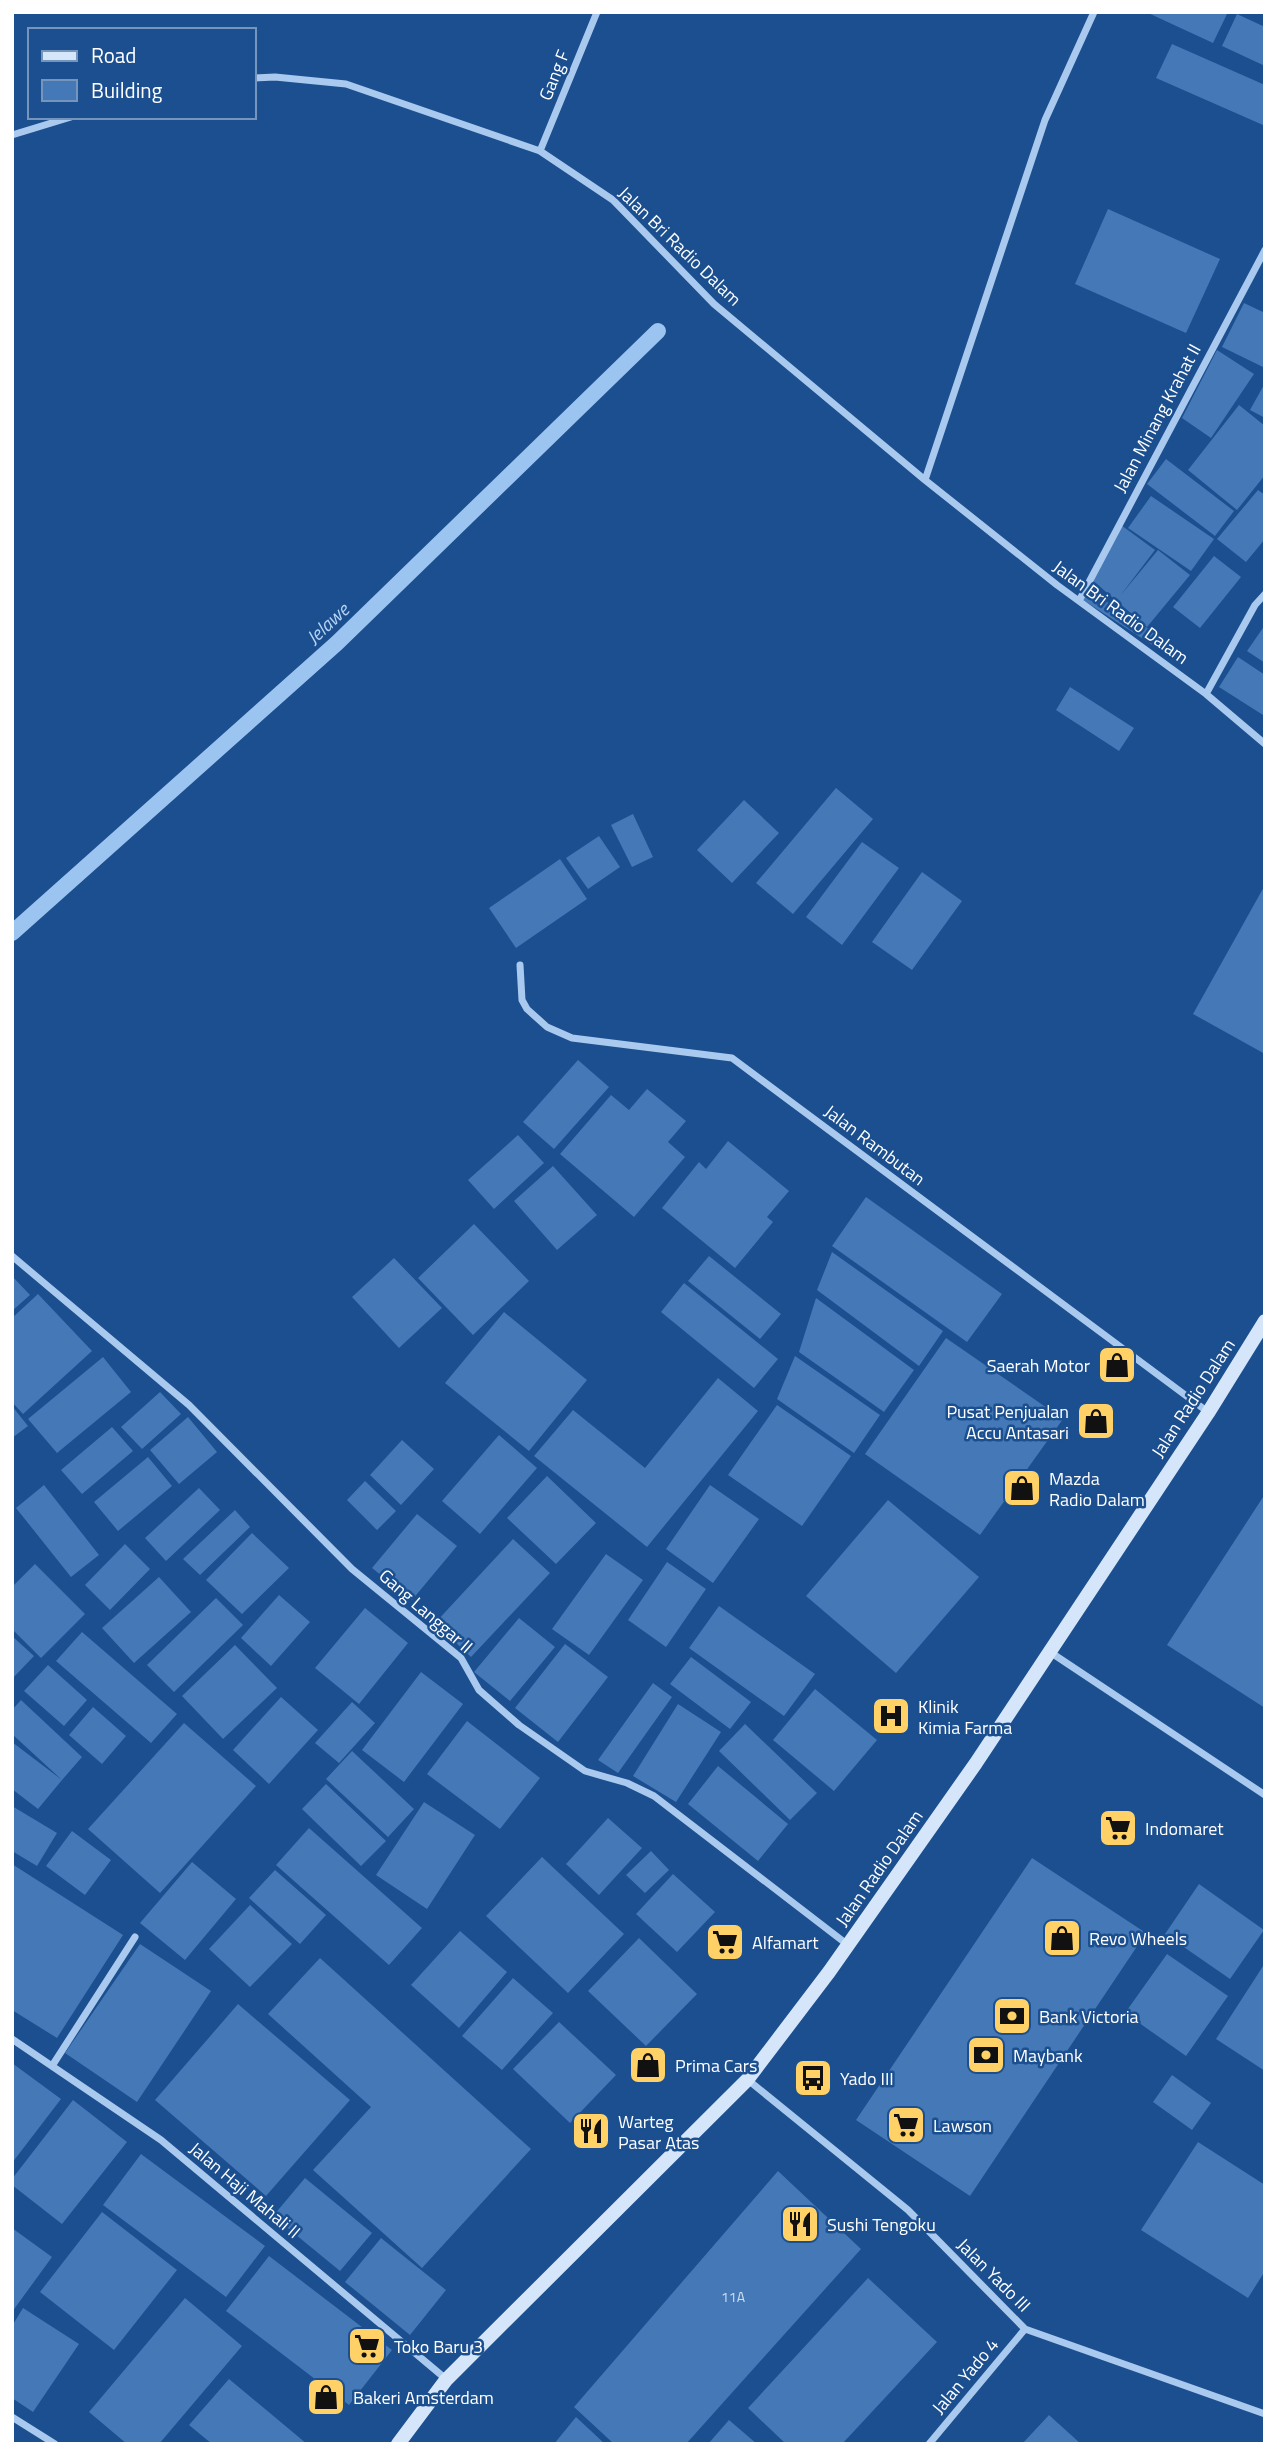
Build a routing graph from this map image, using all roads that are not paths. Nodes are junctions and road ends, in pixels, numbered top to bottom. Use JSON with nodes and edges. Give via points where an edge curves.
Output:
{"nodes":[{"id":1,"x":597,"y":12,"type":"edge"},
{"id":2,"x":1094,"y":12,"type":"edge"},
{"id":3,"x":256,"y":78,"type":"edge"},
{"id":4,"x":64,"y":119,"type":"edge"},
{"id":5,"x":12,"y":135,"type":"edge"},
{"id":6,"x":540,"y":151,"type":"junction"},
{"id":7,"x":1265,"y":250,"type":"edge"},
{"id":8,"x":925,"y":480,"type":"junction"},
{"id":9,"x":1265,"y":594,"type":"edge"},
{"id":10,"x":1079,"y":601,"type":"junction"},
{"id":11,"x":1206,"y":694,"type":"junction"},
{"id":12,"x":1265,"y":744,"type":"edge"},
{"id":13,"x":520,"y":965,"type":"dead end"},
{"id":14,"x":12,"y":1256,"type":"edge"},
{"id":15,"x":1265,"y":1321,"type":"edge"},
{"id":16,"x":1208,"y":1413,"type":"junction"},
{"id":17,"x":1048,"y":1651,"type":"junction"},
{"id":18,"x":1265,"y":1795,"type":"edge"},
{"id":19,"x":135,"y":1937,"type":"dead end"},
{"id":20,"x":848,"y":1945,"type":"junction"},
{"id":21,"x":12,"y":2039,"type":"edge"},
{"id":22,"x":52,"y":2066,"type":"junction"},
{"id":23,"x":747,"y":2080,"type":"junction"},
{"id":24,"x":1025,"y":2329,"type":"junction"},
{"id":25,"x":446,"y":2380,"type":"junction"},
{"id":26,"x":1265,"y":2414,"type":"edge"},
{"id":27,"x":12,"y":2417,"type":"edge"},
{"id":28,"x":55,"y":2444,"type":"edge"},
{"id":29,"x":398,"y":2444,"type":"edge"},
{"id":30,"x":929,"y":2444,"type":"edge"}],
"edges":[{"from":1,"to":6,"type":"street","name":"Gang F"},
{"from":2,"to":8,"type":"street","via":[[1045,120]]},
{"from":3,"to":6,"type":"street","name":"Jalan Bri Radio Dalam","via":[[346,84]]},
{"from":4,"to":5,"type":"street"},
{"from":6,"to":8,"type":"street","name":"Jalan Bri Radio Dalam","via":[[613,200],[714,304]]},
{"from":7,"to":10,"type":"street","name":"Jalan Minang Krahat II"},
{"from":8,"to":10,"type":"street","name":"Jalan Bri Radio Dalam"},
{"from":9,"to":11,"type":"street"},
{"from":10,"to":11,"type":"street","name":"Jalan Bri Radio Dalam"},
{"from":11,"to":12,"type":"street","name":"Jalan Bri Radio Dalam"},
{"from":13,"to":16,"type":"street","name":"Jalan Rambutan","via":[[522,1000],[527,1009],[547,1027],[572,1038],[732,1058]]},
{"from":14,"to":20,"type":"street","name":"Gang Langgar II","via":[[189,1405],[352,1569],[461,1658],[479,1690],[519,1725],[585,1771],[654,1796]]},
{"from":15,"to":16,"type":"main road","name":"Jalan Radio Dalam"},
{"from":16,"to":17,"type":"main road","name":"Jalan Radio Dalam"},
{"from":17,"to":18,"type":"street"},
{"from":17,"to":20,"type":"main road","name":"Jalan Radio Dalam"},
{"from":19,"to":22,"type":"street"},
{"from":20,"to":23,"type":"main road","name":"Jalan Radio Dalam"},
{"from":21,"to":22,"type":"street","name":"Jalan Haji Mahali II"},
{"from":22,"to":25,"type":"street","name":"Jalan Haji Mahali II","via":[[161,2140]]},
{"from":23,"to":24,"type":"street","name":"Jalan Yado III","via":[[908,2210]]},
{"from":23,"to":25,"type":"main road","name":"Jalan Radio Dalam"},
{"from":24,"to":26,"type":"street","name":"Jalan Yado III"},
{"from":24,"to":30,"type":"street","name":"Jalan Yado 4"},
{"from":25,"to":29,"type":"main road","name":"Jalan Radio Dalam"},
{"from":27,"to":28,"type":"street"}]}
